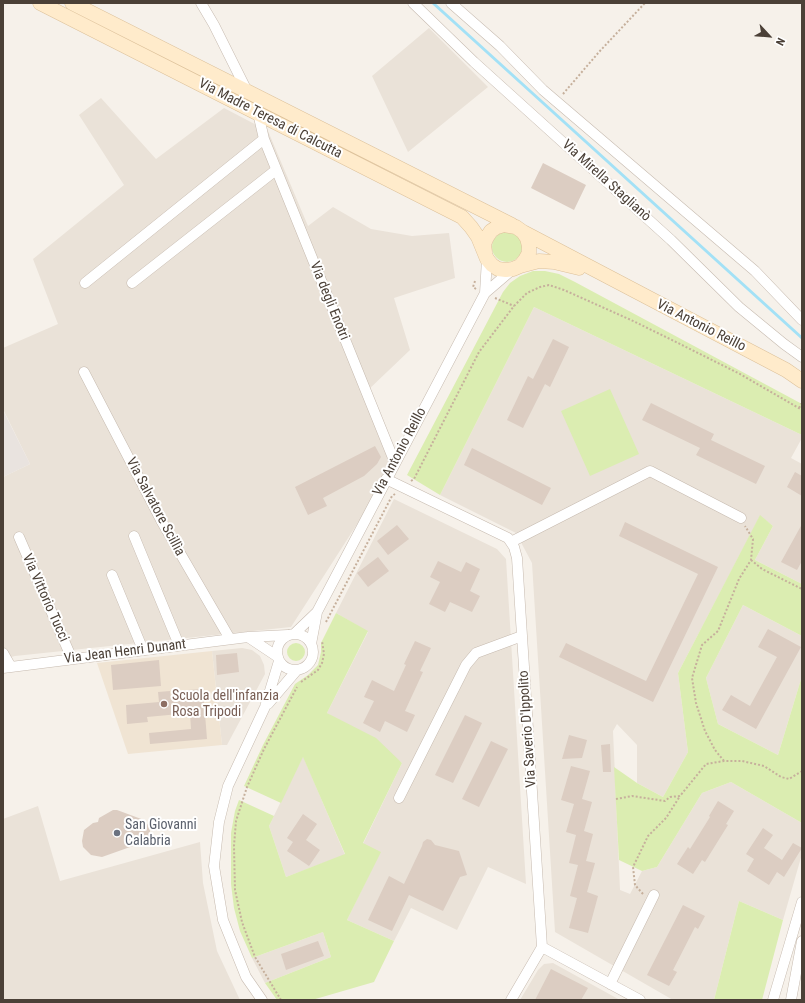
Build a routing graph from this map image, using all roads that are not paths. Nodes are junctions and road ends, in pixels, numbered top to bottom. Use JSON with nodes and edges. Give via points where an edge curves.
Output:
{"nodes":[{"id":1,"x":40,"y":3,"type":"edge"},
{"id":2,"x":72,"y":3,"type":"edge"},
{"id":3,"x":201,"y":3,"type":"edge"},
{"id":4,"x":413,"y":3,"type":"edge"},
{"id":5,"x":451,"y":3,"type":"edge"},
{"id":6,"x":247,"y":91,"type":"junction"},
{"id":7,"x":258,"y":113,"type":"junction"},
{"id":8,"x":264,"y":139,"type":"junction"},
{"id":9,"x":276,"y":170,"type":"junction"},
{"id":10,"x":518,"y":229,"type":"junction"},
{"id":11,"x":486,"y":256,"type":"junction"},
{"id":12,"x":517,"y":268,"type":"junction"},
{"id":13,"x":599,"y":273,"type":"junction"},
{"id":14,"x":85,"y":283,"type":"dead end"},
{"id":15,"x":132,"y":283,"type":"dead end"},
{"id":16,"x":485,"y":293,"type":"junction"},
{"id":17,"x":802,"y":320,"type":"edge"},
{"id":18,"x":802,"y":357,"type":"edge"},
{"id":19,"x":84,"y":372,"type":"dead end"},
{"id":20,"x":802,"y":381,"type":"edge"},
{"id":21,"x":395,"y":463,"type":"junction"},
{"id":22,"x":386,"y":479,"type":"junction"},
{"id":23,"x":741,"y":518,"type":"road end"},
{"id":24,"x":134,"y":536,"type":"dead end"},
{"id":25,"x":19,"y":537,"type":"dead end"},
{"id":26,"x":511,"y":542,"type":"junction"},
{"id":27,"x":112,"y":575,"type":"dead end"},
{"id":28,"x":317,"y":612,"type":"junction"},
{"id":29,"x":291,"y":635,"type":"junction"},
{"id":30,"x":522,"y":636,"type":"junction"},
{"id":31,"x":248,"y":637,"type":"junction"},
{"id":32,"x":230,"y":639,"type":"junction"},
{"id":33,"x":311,"y":644,"type":"junction"},
{"id":34,"x":179,"y":645,"type":"junction"},
{"id":35,"x":143,"y":650,"type":"junction"},
{"id":36,"x":3,"y":653,"type":"edge"},
{"id":37,"x":72,"y":659,"type":"junction"},
{"id":38,"x":278,"y":659,"type":"junction"},
{"id":39,"x":7,"y":667,"type":"edge"},
{"id":40,"x":297,"y":670,"type":"junction"},
{"id":41,"x":265,"y":707,"type":"junction"},
{"id":42,"x":399,"y":798,"type":"dead end"},
{"id":43,"x":652,"y":899,"type":"road end"},
{"id":44,"x":802,"y":902,"type":"edge"},
{"id":45,"x":802,"y":941,"type":"edge"},
{"id":46,"x":542,"y":947,"type":"junction"},
{"id":47,"x":610,"y":984,"type":"junction"},
{"id":48,"x":262,"y":1000,"type":"edge"},
{"id":49,"x":511,"y":1000,"type":"edge"},
{"id":50,"x":640,"y":1000,"type":"edge"},
{"id":51,"x":773,"y":1000,"type":"edge"},
{"id":52,"x":791,"y":1000,"type":"edge"}],
"edges":[{"from":1,"to":7,"type":"main road","name":"Via Madre Teresa di Calcutta"},
{"from":2,"to":6,"type":"main road","name":"Via Madre Teresa di Calcutta"},
{"from":3,"to":6,"type":"street"},
{"from":4,"to":18,"type":"street","name":"Via Mirella Staglianò","via":[[474,62],[671,240],[739,307]]},
{"from":5,"to":17,"type":"street","via":[[500,46],[543,90],[755,271]]},
{"from":6,"to":10,"type":"main road","name":"Via Madre Teresa di Calcutta"},
{"from":7,"to":8,"type":"street","name":"Via degli Enotri"},
{"from":7,"to":11,"type":"main road","name":"Via Madre Teresa di Calcutta","via":[[462,217],[471,227]]},
{"from":8,"to":9,"type":"street","name":"Via degli Enotri"},
{"from":8,"to":14,"type":"street"},
{"from":9,"to":15,"type":"street"},
{"from":9,"to":21,"type":"street","name":"Via degli Enotri"},
{"from":10,"to":11,"type":"main road","via":[[504,225],[491,231],[484,244]]},
{"from":10,"to":12,"type":"main road","via":[[527,238],[529,246],[525,260]]},
{"from":10,"to":13,"type":"main road","name":"Via Antonio Reillo"},
{"from":11,"to":12,"type":"main road","via":[[498,269]]},
{"from":11,"to":16,"type":"street","name":"Via Antonio Reillo"},
{"from":12,"to":13,"type":"main road","name":"Via Antonio Reillo","via":[[539,261]]},
{"from":12,"to":16,"type":"street","name":"Via Antonio Reillo"},
{"from":13,"to":20,"type":"main road","name":"Via Antonio Reillo","via":[[786,370]]},
{"from":16,"to":21,"type":"street","name":"Via Antonio Reillo"},
{"from":19,"to":32,"type":"street","name":"Via Salvatore Scillìa","via":[[162,522]]},
{"from":21,"to":22,"type":"street","name":"Via Antonio Reillo"},
{"from":22,"to":26,"type":"street","via":[[508,538]]},
{"from":22,"to":28,"type":"street","name":"Via Antonio Reillo"},
{"from":23,"to":26,"type":"street","via":[[650,471]]},
{"from":24,"to":34,"type":"street"},
{"from":25,"to":37,"type":"street","name":"Via Vittorio Tucci"},
{"from":26,"to":30,"type":"street","name":"Via Saverio D'Ippolito","via":[[517,558]]},
{"from":27,"to":35,"type":"street"},
{"from":28,"to":29,"type":"street","name":"Via Antonio Reillo"},
{"from":28,"to":33,"type":"street","name":"Via Antonio Reillo"},
{"from":29,"to":31,"type":"street","name":"Via Jean Henri Dunant"},
{"from":29,"to":33,"type":"street","via":[[304,637]]},
{"from":29,"to":38,"type":"street","via":[[279,644]]},
{"from":30,"to":42,"type":"street","via":[[476,653],[466,664]]},
{"from":30,"to":46,"type":"street","name":"Via Saverio D'Ippolito"},
{"from":31,"to":32,"type":"street","name":"Via Jean Henri Dunant"},
{"from":31,"to":38,"type":"street"},
{"from":32,"to":34,"type":"street","name":"Via Jean Henri Dunant"},
{"from":33,"to":40,"type":"street","via":[[311,661]]},
{"from":34,"to":35,"type":"street","name":"Via Jean Henri Dunant"},
{"from":35,"to":37,"type":"street","name":"Via Jean Henri Dunant"},
{"from":36,"to":39,"type":"street"},
{"from":37,"to":39,"type":"street","name":"Via Jean Henri Dunant"},
{"from":38,"to":40,"type":"street","via":[[287,668]]},
{"from":38,"to":41,"type":"street"},
{"from":40,"to":41,"type":"street"},
{"from":41,"to":48,"type":"street","via":[[228,786],[219,822],[214,866],[223,920],[246,977]]},
{"from":43,"to":47,"type":"street"},
{"from":44,"to":51,"type":"street"},
{"from":45,"to":52,"type":"street"},
{"from":46,"to":47,"type":"street"},
{"from":46,"to":49,"type":"street"},
{"from":47,"to":50,"type":"street"}]}
